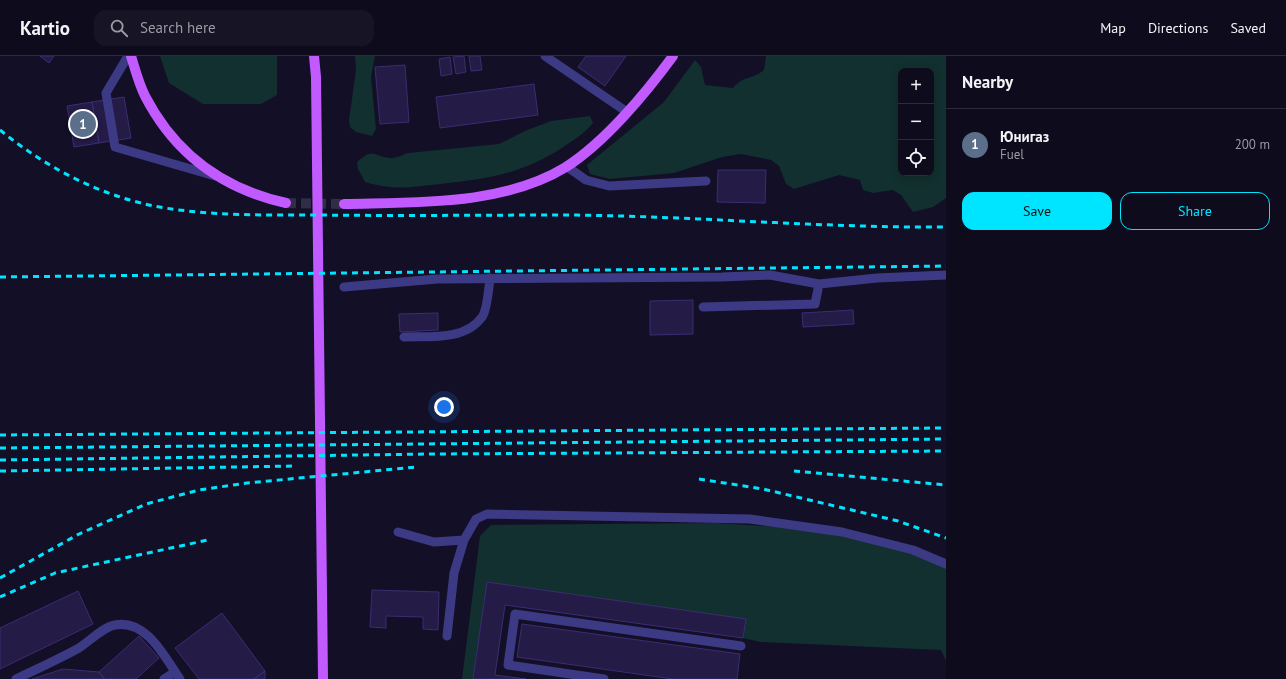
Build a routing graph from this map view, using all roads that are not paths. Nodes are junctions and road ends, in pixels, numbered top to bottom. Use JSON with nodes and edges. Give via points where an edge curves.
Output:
{"nodes":[{"id":1,"x":129,"y":56,"type":"edge"},
{"id":2,"x":314,"y":56,"type":"edge"},
{"id":3,"x":319,"y":56,"type":"edge"},
{"id":4,"x":545,"y":56,"type":"edge"},
{"id":5,"x":673,"y":56,"type":"edge"},
{"id":6,"x":316,"y":77,"type":"junction"},
{"id":7,"x":627,"y":112,"type":"junction"},
{"id":8,"x":566,"y":166,"type":"junction"},
{"id":9,"x":219,"y":177,"type":"junction"},
{"id":10,"x":706,"y":181,"type":"dead end"},
{"id":11,"x":286,"y":203,"type":"tunnel mouth"},
{"id":12,"x":344,"y":204,"type":"tunnel mouth"},
{"id":13,"x":946,"y":275,"type":"edge"},
{"id":14,"x":490,"y":278,"type":"junction"},
{"id":15,"x":819,"y":284,"type":"junction"},
{"id":16,"x":344,"y":288,"type":"dead end"},
{"id":17,"x":703,"y":307,"type":"dead end"},
{"id":18,"x":404,"y":337,"type":"dead end"},
{"id":19,"x":398,"y":532,"type":"dead end"},
{"id":20,"x":464,"y":540,"type":"junction"},
{"id":21,"x":946,"y":564,"type":"edge"},
{"id":22,"x":447,"y":636,"type":"dead end"},
{"id":23,"x":741,"y":646,"type":"dead end"},
{"id":24,"x":177,"y":676,"type":"edge"},
{"id":25,"x":16,"y":679,"type":"edge"},
{"id":26,"x":164,"y":679,"type":"edge"},
{"id":27,"x":323,"y":679,"type":"edge"},
{"id":28,"x":604,"y":679,"type":"edge"}],
"edges":[{"from":1,"to":9,"type":"main road","via":[[144,95],[167,133],[194,160]]},
{"from":1,"to":9,"type":"lane","via":[[106,93],[115,147]]},
{"from":2,"to":6,"type":"main road"},
{"from":3,"to":6,"type":"main road"},
{"from":4,"to":7,"type":"lane"},
{"from":5,"to":7,"type":"main road"},
{"from":6,"to":27,"type":"main road"},
{"from":7,"to":8,"type":"main road","via":[[592,147]]},
{"from":8,"to":10,"type":"lane","via":[[586,180],[609,186]]},
{"from":8,"to":12,"type":"main road","via":[[516,188],[472,197],[426,202]]},
{"from":9,"to":11,"type":"main road","via":[[238,188]]},
{"from":13,"to":15,"type":"lane"},
{"from":14,"to":15,"type":"lane","via":[[770,275]]},
{"from":14,"to":16,"type":"lane","via":[[437,279]]},
{"from":14,"to":18,"type":"lane","via":[[483,317],[469,330],[454,335]]},
{"from":15,"to":17,"type":"lane","via":[[815,304]]},
{"from":19,"to":20,"type":"lane","via":[[434,542]]},
{"from":20,"to":21,"type":"lane","via":[[476,519],[487,514],[750,518],[842,532],[913,550]]},
{"from":20,"to":22,"type":"lane","via":[[454,573]]},
{"from":23,"to":28,"type":"lane","via":[[515,614],[508,665]]},
{"from":24,"to":25,"type":"lane","via":[[157,645],[142,630],[129,625],[115,625],[79,648]]},
{"from":24,"to":26,"type":"lane"}]}
